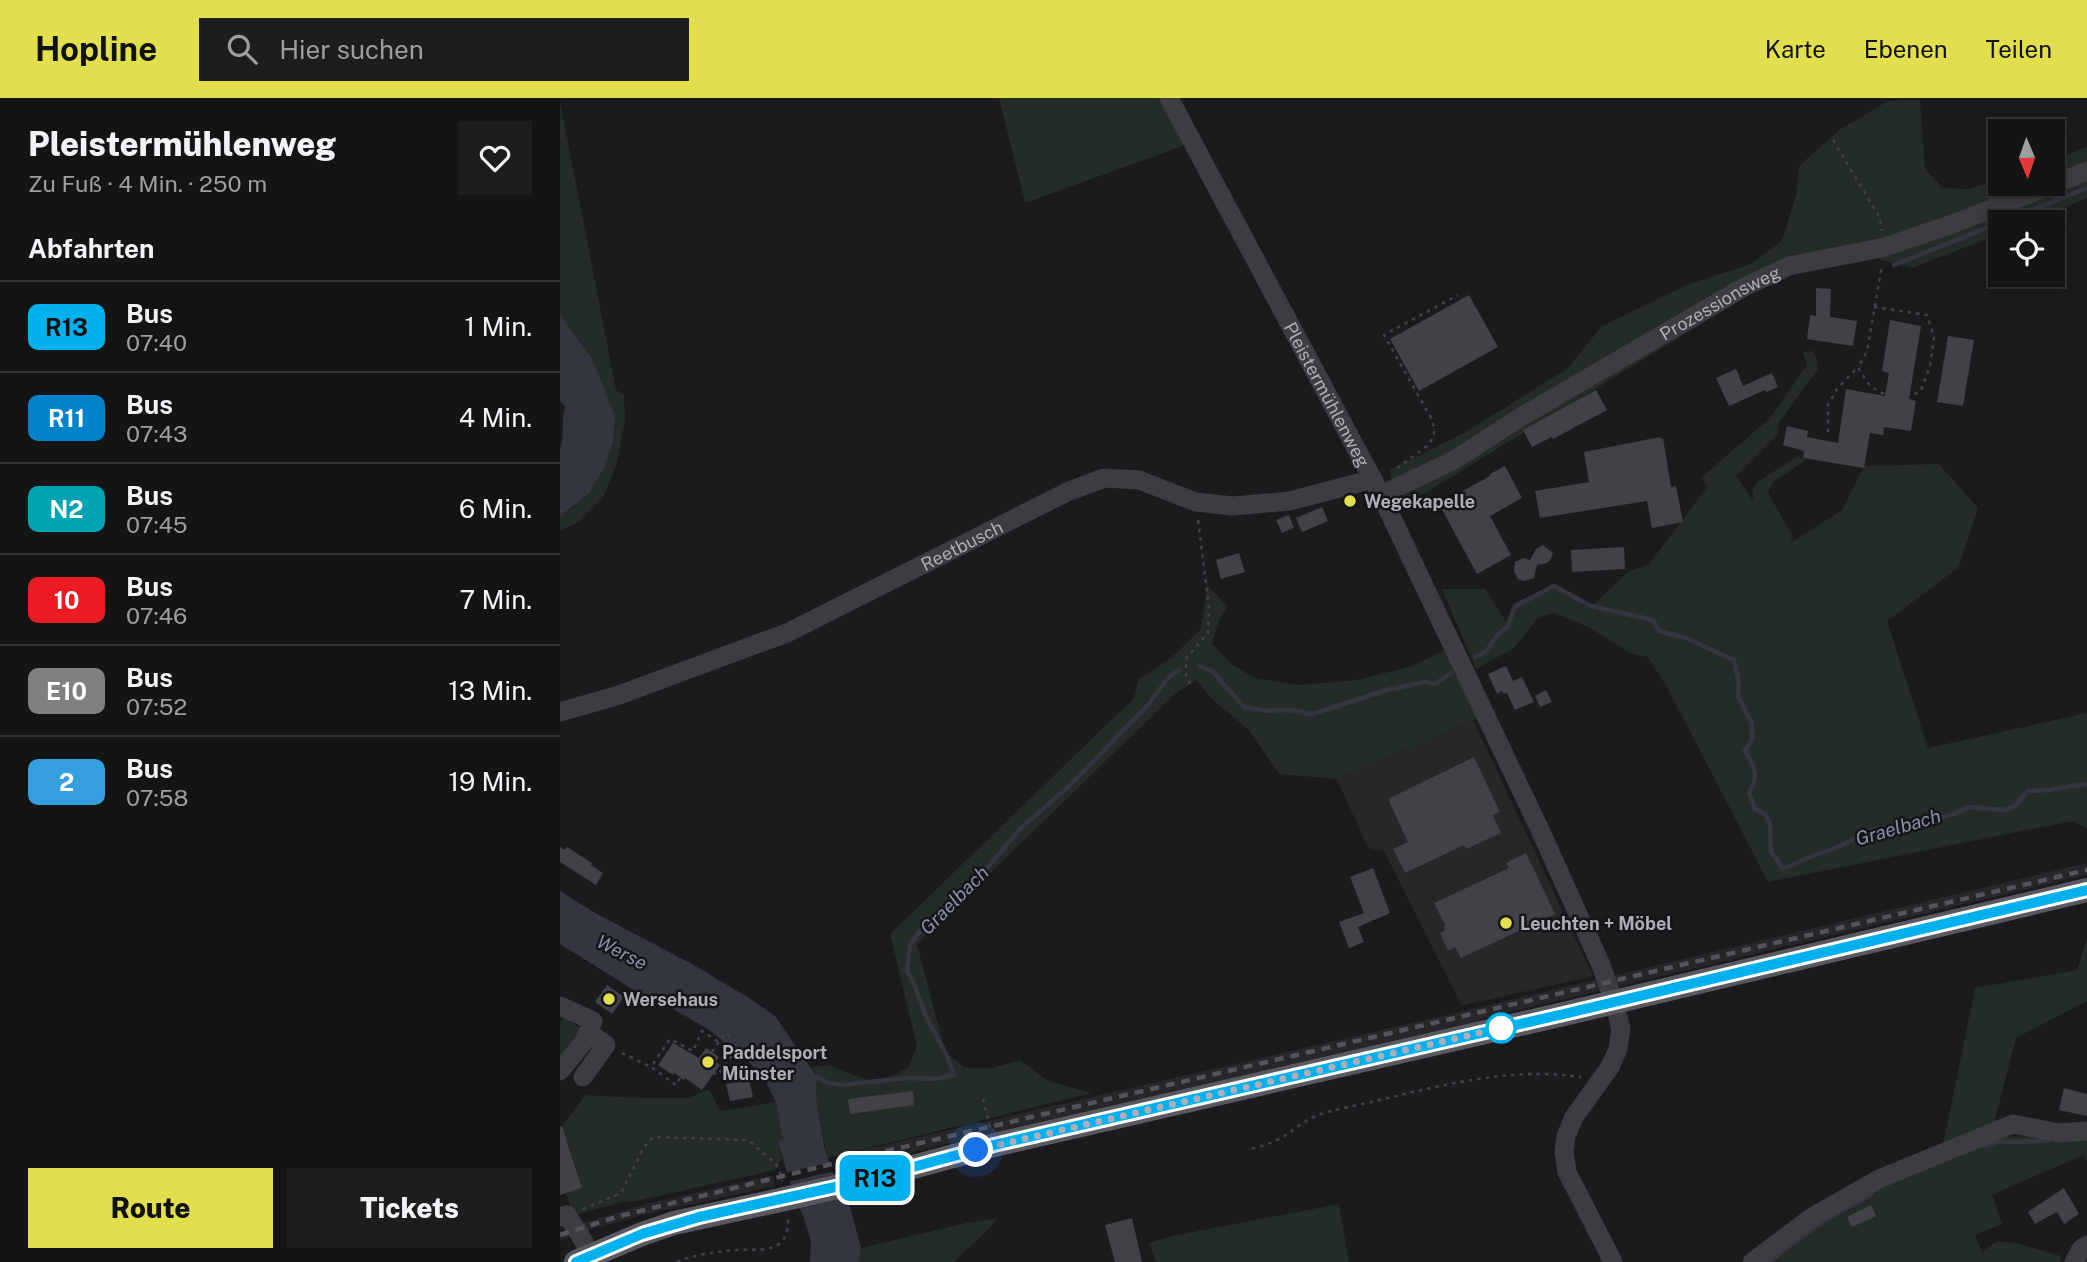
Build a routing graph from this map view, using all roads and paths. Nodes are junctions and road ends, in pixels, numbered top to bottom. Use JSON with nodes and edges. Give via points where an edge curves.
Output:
{"nodes":[{"id":1,"x":1169,"y":98,"type":"edge"},
{"id":2,"x":1833,"y":140,"type":"dead end"},
{"id":3,"x":2087,"y":172,"type":"edge"},
{"id":4,"x":1881,"y":224,"type":"dead end"},
{"id":5,"x":1885,"y":247,"type":"junction"},
{"id":6,"x":1458,"y":295,"type":"dead end"},
{"id":7,"x":1874,"y":307,"type":"junction"},
{"id":8,"x":1858,"y":368,"type":"junction"},
{"id":9,"x":1828,"y":432,"type":"dead end"},
{"id":10,"x":1383,"y":488,"type":"junction"},
{"id":11,"x":1196,"y":502,"type":"junction"},
{"id":12,"x":1189,"y":684,"type":"dead end"},
{"id":13,"x":560,"y":712,"type":"edge"},
{"id":14,"x":2087,"y":890,"type":"edge"},
{"id":15,"x":1614,"y":1002,"type":"junction"},
{"id":16,"x":560,"y":1006,"type":"edge"},
{"id":17,"x":588,"y":1032,"type":"junction"},
{"id":18,"x":726,"y":1033,"type":"dead end"},
{"id":19,"x":719,"y":1042,"type":"junction"},
{"id":20,"x":606,"y":1045,"type":"junction"},
{"id":21,"x":712,"y":1052,"type":"dead end"},
{"id":22,"x":651,"y":1067,"type":"junction"},
{"id":23,"x":560,"y":1071,"type":"edge"},
{"id":24,"x":714,"y":1073,"type":"dead end"},
{"id":25,"x":1562,"y":1074,"type":"dead end"},
{"id":26,"x":583,"y":1077,"type":"dead end"},
{"id":27,"x":680,"y":1078,"type":"dead end"},
{"id":28,"x":983,"y":1099,"type":"dead end"},
{"id":29,"x":2087,"y":1131,"type":"edge"},
{"id":30,"x":994,"y":1145,"type":"junction"},
{"id":31,"x":1252,"y":1149,"type":"dead end"},
{"id":32,"x":775,"y":1163,"type":"dead end"},
{"id":33,"x":782,"y":1209,"type":"junction"},
{"id":34,"x":564,"y":1216,"type":"edge"},
{"id":35,"x":2087,"y":1245,"type":"edge"},
{"id":36,"x":583,"y":1259,"type":"edge"},
{"id":37,"x":677,"y":1262,"type":"edge"},
{"id":38,"x":1613,"y":1262,"type":"edge"},
{"id":39,"x":1752,"y":1262,"type":"edge"},
{"id":40,"x":2074,"y":1262,"type":"edge"}],
"edges":[{"from":1,"to":10,"type":"street","name":"Pleistermühlenweg"},
{"from":2,"to":4,"type":"path"},
{"from":3,"to":5,"type":"street","name":"Prozessionsweg"},
{"from":5,"to":7,"type":"path"},
{"from":5,"to":10,"type":"street","name":"Prozessionsweg","via":[[1789,266],[1744,287],[1475,448]]},
{"from":6,"to":10,"type":"path","via":[[1384,335],[1436,430],[1430,444],[1396,468]]},
{"from":7,"to":8,"type":"path","via":[[1867,351]]},
{"from":7,"to":8,"type":"path","via":[[1927,315],[1934,337],[1930,366],[1921,390],[1913,395],[1882,393],[1870,386]]},
{"from":8,"to":9,"type":"path","via":[[1828,405]]},
{"from":10,"to":11,"type":"street","name":"Reetbusch","via":[[1233,506]]},
{"from":10,"to":15,"type":"street","name":"Pleistermühlenweg"},
{"from":11,"to":12,"type":"path","via":[[1209,608],[1208,633],[1185,659]]},
{"from":11,"to":13,"type":"street","name":"Reetbusch","via":[[1139,480],[1104,478],[1066,492],[787,633]]},
{"from":14,"to":15,"type":"main road"},
{"from":15,"to":30,"type":"main road"},
{"from":15,"to":38,"type":"street","name":"Pleistermühlenweg","via":[[1620,1029],[1618,1049],[1574,1117],[1564,1152],[1575,1191]]},
{"from":16,"to":17,"type":"street","via":[[593,1021]]},
{"from":17,"to":20,"type":"street"},
{"from":17,"to":23,"type":"street"},
{"from":18,"to":19,"type":"path"},
{"from":19,"to":21,"type":"path"},
{"from":19,"to":22,"type":"path","via":[[702,1031],[693,1051],[670,1039]]},
{"from":19,"to":24,"type":"path","via":[[733,1054],[718,1075]]},
{"from":20,"to":22,"type":"path"},
{"from":20,"to":26,"type":"street"},
{"from":22,"to":27,"type":"path","via":[[676,1084]]},
{"from":25,"to":31,"type":"path","via":[[1500,1076],[1317,1115],[1278,1140]]},
{"from":28,"to":30,"type":"path"},
{"from":29,"to":39,"type":"street","via":[[2059,1133],[2013,1124],[1879,1179],[1812,1217]]},
{"from":30,"to":33,"type":"main road","bridge":true,"via":[[858,1182]]},
{"from":32,"to":34,"type":"path","via":[[748,1140],[653,1137],[621,1193]]},
{"from":33,"to":36,"type":"main road","via":[[674,1223]]},
{"from":33,"to":37,"type":"path","via":[[786,1233],[776,1246],[710,1253]]},
{"from":34,"to":36,"type":"street","via":[[583,1240]]},
{"from":35,"to":40,"type":"street"}]}
